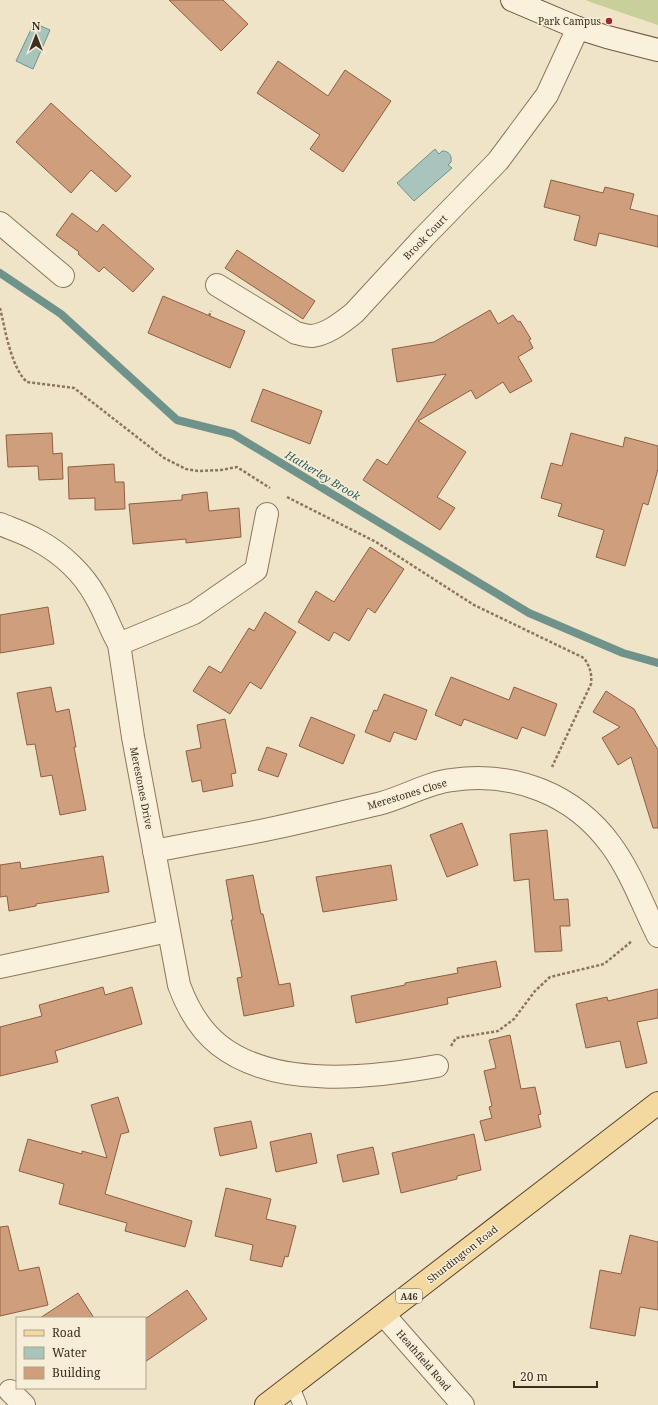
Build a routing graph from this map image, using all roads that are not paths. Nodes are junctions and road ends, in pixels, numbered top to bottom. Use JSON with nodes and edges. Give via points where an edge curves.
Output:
{"nodes":[{"id":1,"x":512,"y":0,"type":"edge"},
{"id":2,"x":578,"y":28,"type":"junction"},
{"id":3,"x":658,"y":50,"type":"edge"},
{"id":4,"x":0,"y":223,"type":"edge"},
{"id":5,"x":63,"y":276,"type":"dead end"},
{"id":6,"x":217,"y":285,"type":"dead end"},
{"id":7,"x":267,"y":514,"type":"dead end"},
{"id":8,"x":0,"y":524,"type":"edge"},
{"id":9,"x":119,"y":644,"type":"junction"},
{"id":10,"x":154,"y":851,"type":"junction"},
{"id":11,"x":655,"y":930,"type":"edge"},
{"id":12,"x":168,"y":931,"type":"junction"},
{"id":13,"x":0,"y":967,"type":"edge"},
{"id":14,"x":437,"y":1066,"type":"road end"},
{"id":15,"x":658,"y":1103,"type":"edge"},
{"id":16,"x":384,"y":1315,"type":"junction"},
{"id":17,"x":296,"y":1395,"type":"edge"},
{"id":18,"x":266,"y":1405,"type":"edge"},
{"id":19,"x":463,"y":1405,"type":"edge"}],
"edges":[{"from":1,"to":2,"type":"street"},
{"from":2,"to":3,"type":"street"},
{"from":2,"to":6,"type":"street","name":"Brook Court","via":[[547,95],[498,161],[354,313],[333,328],[311,336],[296,333]]},
{"from":4,"to":5,"type":"street"},
{"from":7,"to":9,"type":"street","via":[[256,570],[194,613]]},
{"from":8,"to":9,"type":"street","name":"Merestones Drive","via":[[36,539],[70,563],[95,595]]},
{"from":9,"to":10,"type":"street","name":"Merestones Drive","via":[[132,737]]},
{"from":10,"to":11,"type":"street","name":"Merestones Close","via":[[261,831],[370,806],[451,780],[497,778],[541,789],[580,812],[597,828],[624,864]]},
{"from":10,"to":12,"type":"street","name":"Merestones Drive"},
{"from":12,"to":13,"type":"street"},
{"from":12,"to":14,"type":"street","name":"Merestones Drive","via":[[185,1002],[205,1031],[234,1056],[272,1070],[321,1076],[379,1075]]},
{"from":15,"to":16,"type":"main road","name":"Shurdington Road","number":"A46"},
{"from":16,"to":17,"type":"main road","name":"Shurdington Road","number":"A46"},
{"from":16,"to":19,"type":"street","name":"Heathfield Road"},
{"from":17,"to":18,"type":"main road","name":"Shurdington Road","number":"A46"}]}
